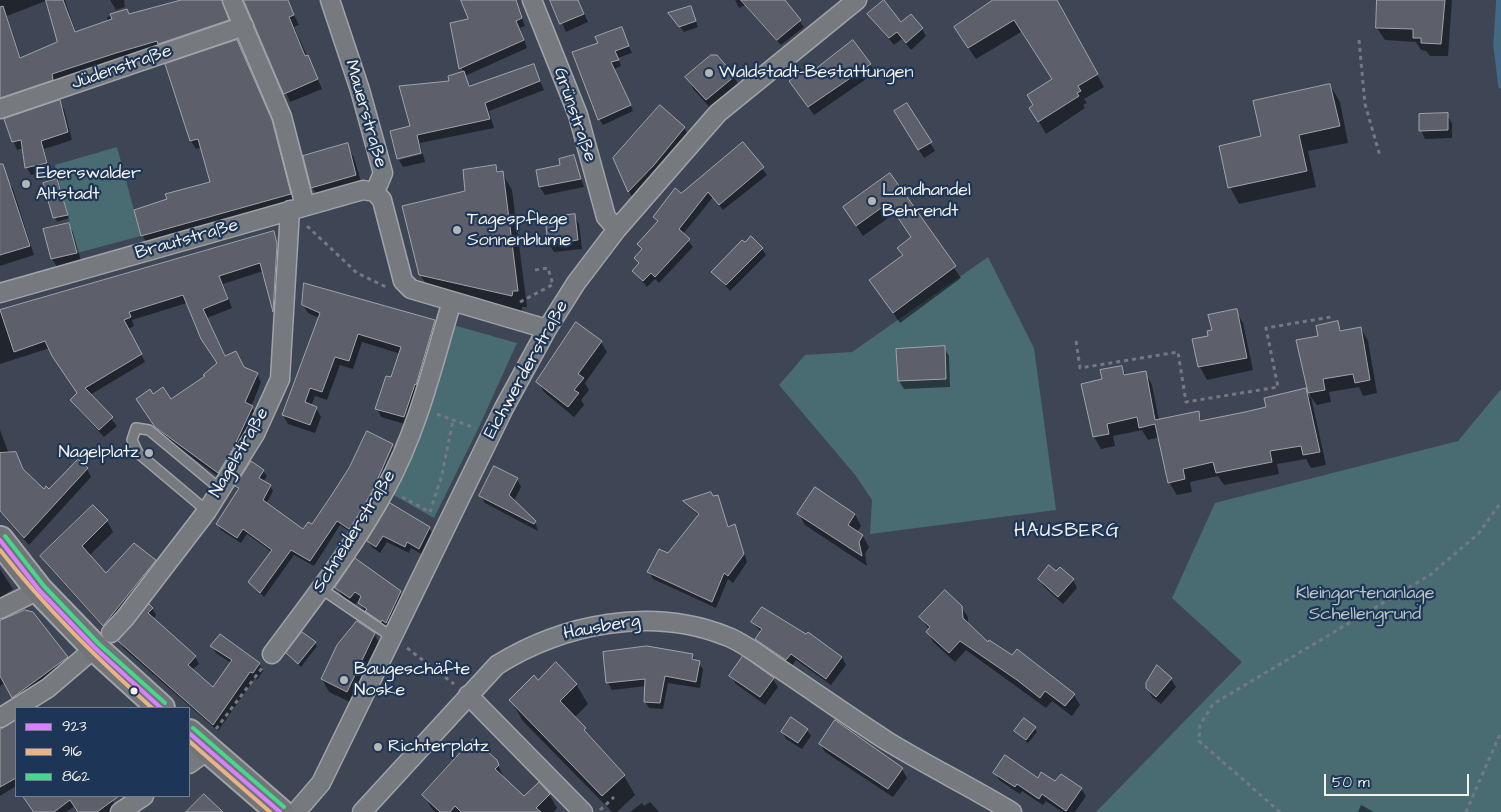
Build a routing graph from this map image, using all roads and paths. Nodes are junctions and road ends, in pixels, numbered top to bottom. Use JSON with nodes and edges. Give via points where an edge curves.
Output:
{"nodes":[{"id":1,"x":232,"y":0,"type":"edge"},
{"id":2,"x":330,"y":0,"type":"edge"},
{"id":3,"x":532,"y":0,"type":"edge"},
{"id":4,"x":857,"y":0,"type":"edge"},
{"id":5,"x":244,"y":26,"type":"junction"},
{"id":6,"x":1358,"y":40,"type":"dead end"},
{"id":7,"x":0,"y":109,"type":"edge"},
{"id":8,"x":1380,"y":156,"type":"dead end"},
{"id":9,"x":375,"y":192,"type":"junction"},
{"id":10,"x":298,"y":208,"type":"junction"},
{"id":11,"x":617,"y":230,"type":"junction"},
{"id":12,"x":534,"y":270,"type":"dead end"},
{"id":13,"x":389,"y":288,"type":"dead end"},
{"id":14,"x":0,"y":293,"type":"edge"},
{"id":15,"x":452,"y":301,"type":"junction"},
{"id":16,"x":497,"y":315,"type":"junction"},
{"id":17,"x":1331,"y":318,"type":"dead end"},
{"id":18,"x":546,"y":329,"type":"junction"},
{"id":19,"x":1076,"y":341,"type":"dead end"},
{"id":20,"x":420,"y":407,"type":"junction"},
{"id":21,"x":453,"y":420,"type":"junction"},
{"id":22,"x":491,"y":435,"type":"junction"},
{"id":23,"x":386,"y":488,"type":"junction"},
{"id":24,"x":220,"y":489,"type":"junction"},
{"id":25,"x":1501,"y":502,"type":"edge"},
{"id":26,"x":207,"y":511,"type":"junction"},
{"id":27,"x":430,"y":512,"type":"junction"},
{"id":28,"x":449,"y":522,"type":"junction"},
{"id":29,"x":0,"y":540,"type":"edge"},
{"id":30,"x":320,"y":588,"type":"junction"},
{"id":31,"x":39,"y":590,"type":"junction"},
{"id":32,"x":0,"y":608,"type":"edge"},
{"id":33,"x":392,"y":637,"type":"junction"},
{"id":34,"x":102,"y":640,"type":"junction"},
{"id":35,"x":272,"y":654,"type":"joint"},
{"id":36,"x":452,"y":682,"type":"dead end"},
{"id":37,"x":468,"y":695,"type":"junction"},
{"id":38,"x":18,"y":707,"type":"edge"},
{"id":39,"x":160,"y":707,"type":"edge"},
{"id":40,"x":15,"y":709,"type":"edge"},
{"id":41,"x":0,"y":718,"type":"edge"},
{"id":42,"x":1501,"y":732,"type":"edge"},
{"id":43,"x":190,"y":734,"type":"edge"},
{"id":44,"x":206,"y":751,"type":"edge"},
{"id":45,"x":142,"y":797,"type":"edge"},
{"id":46,"x":614,"y":797,"type":"dead end"},
{"id":47,"x":120,"y":812,"type":"edge"},
{"id":48,"x":280,"y":812,"type":"edge"},
{"id":49,"x":296,"y":812,"type":"edge"},
{"id":50,"x":362,"y":812,"type":"edge"},
{"id":51,"x":583,"y":812,"type":"edge"},
{"id":52,"x":597,"y":812,"type":"edge"},
{"id":53,"x":1012,"y":812,"type":"edge"},
{"id":54,"x":1280,"y":812,"type":"edge"},
{"id":55,"x":1466,"y":812,"type":"edge"}],
"edges":[{"from":1,"to":5,"type":"street","name":"Nagelstraße"},
{"from":2,"to":9,"type":"street","name":"Mauerstraße","via":[[384,173]]},
{"from":3,"to":11,"type":"street","name":"Grünstraße","via":[[578,115],[606,217]]},
{"from":4,"to":11,"type":"street","name":"Eichwerderstraße","via":[[718,113]]},
{"from":5,"to":7,"type":"street","name":"Jüdenstraße"},
{"from":5,"to":10,"type":"street","name":"Nagelstraße","via":[[282,116]]},
{"from":6,"to":8,"type":"path","via":[[1365,104]]},
{"from":9,"to":10,"type":"street","name":"Brautstraße","via":[[363,190]]},
{"from":9,"to":15,"type":"street","name":"Mauerstraße","via":[[382,200],[404,281],[411,289]]},
{"from":10,"to":13,"type":"path","via":[[357,273]]},
{"from":10,"to":14,"type":"street","name":"Brautstraße"},
{"from":10,"to":24,"type":"street","name":"Nagelstraße","via":[[280,379],[255,434]]},
{"from":11,"to":18,"type":"street","name":"Eichwerderstraße","via":[[576,282]]},
{"from":12,"to":16,"type":"path","via":[[548,268],[552,285]]},
{"from":15,"to":16,"type":"street","name":"Mauerstraße"},
{"from":15,"to":20,"type":"street","name":"Schneiderstraße"},
{"from":16,"to":18,"type":"street","name":"Mauerstraße"},
{"from":17,"to":19,"type":"path","via":[[1266,328],[1278,387],[1186,402],[1178,352],[1080,368]]},
{"from":18,"to":22,"type":"street","name":"Eichwerderstraße"},
{"from":20,"to":21,"type":"path"},
{"from":20,"to":23,"type":"street","name":"Schneiderstraße"},
{"from":21,"to":22,"type":"path"},
{"from":21,"to":27,"type":"path","via":[[442,475]]},
{"from":22,"to":28,"type":"street","name":"Eichwerderstraße"},
{"from":23,"to":27,"type":"path"},
{"from":23,"to":30,"type":"street","name":"Schneiderstraße"},
{"from":24,"to":26,"type":"street","name":"Nagelstraße"},
{"from":24,"to":26,"type":"lane","via":[[149,430],[136,428],[132,440],[138,453]]},
{"from":25,"to":54,"type":"path","via":[[1478,534],[1430,575],[1213,704],[1200,725],[1199,740]]},
{"from":26,"to":34,"type":"street","name":"Nagelstraße","via":[[125,618]]},
{"from":27,"to":28,"type":"path"},
{"from":28,"to":33,"type":"street","name":"Eichwerderstraße"},
{"from":29,"to":31,"type":"main road"},
{"from":30,"to":33,"type":"lane"},
{"from":30,"to":35,"type":"street","name":"Schneiderstraße"},
{"from":31,"to":32,"type":"street"},
{"from":31,"to":34,"type":"main road"},
{"from":33,"to":36,"type":"path"},
{"from":33,"to":49,"type":"street","name":"Eichwerderstraße","via":[[321,783]]},
{"from":34,"to":38,"type":"street","name":"Nagelstraße","via":[[48,688]]},
{"from":34,"to":39,"type":"main road"},
{"from":35,"to":44,"type":"path","via":[[215,730]]},
{"from":37,"to":50,"type":"street","name":"Hausberg"},
{"from":37,"to":51,"type":"street"},
{"from":37,"to":53,"type":"street","name":"Hausberg","via":[[497,665],[524,648],[556,636],[650,620],[687,626],[726,636],[753,651],[888,741]]},
{"from":40,"to":41,"type":"street","name":"Nagelstraße"},
{"from":42,"to":55,"type":"path"},
{"from":43,"to":44,"type":"main road"},
{"from":44,"to":48,"type":"main road"},
{"from":45,"to":47,"type":"street"},
{"from":46,"to":52,"type":"path"}]}
